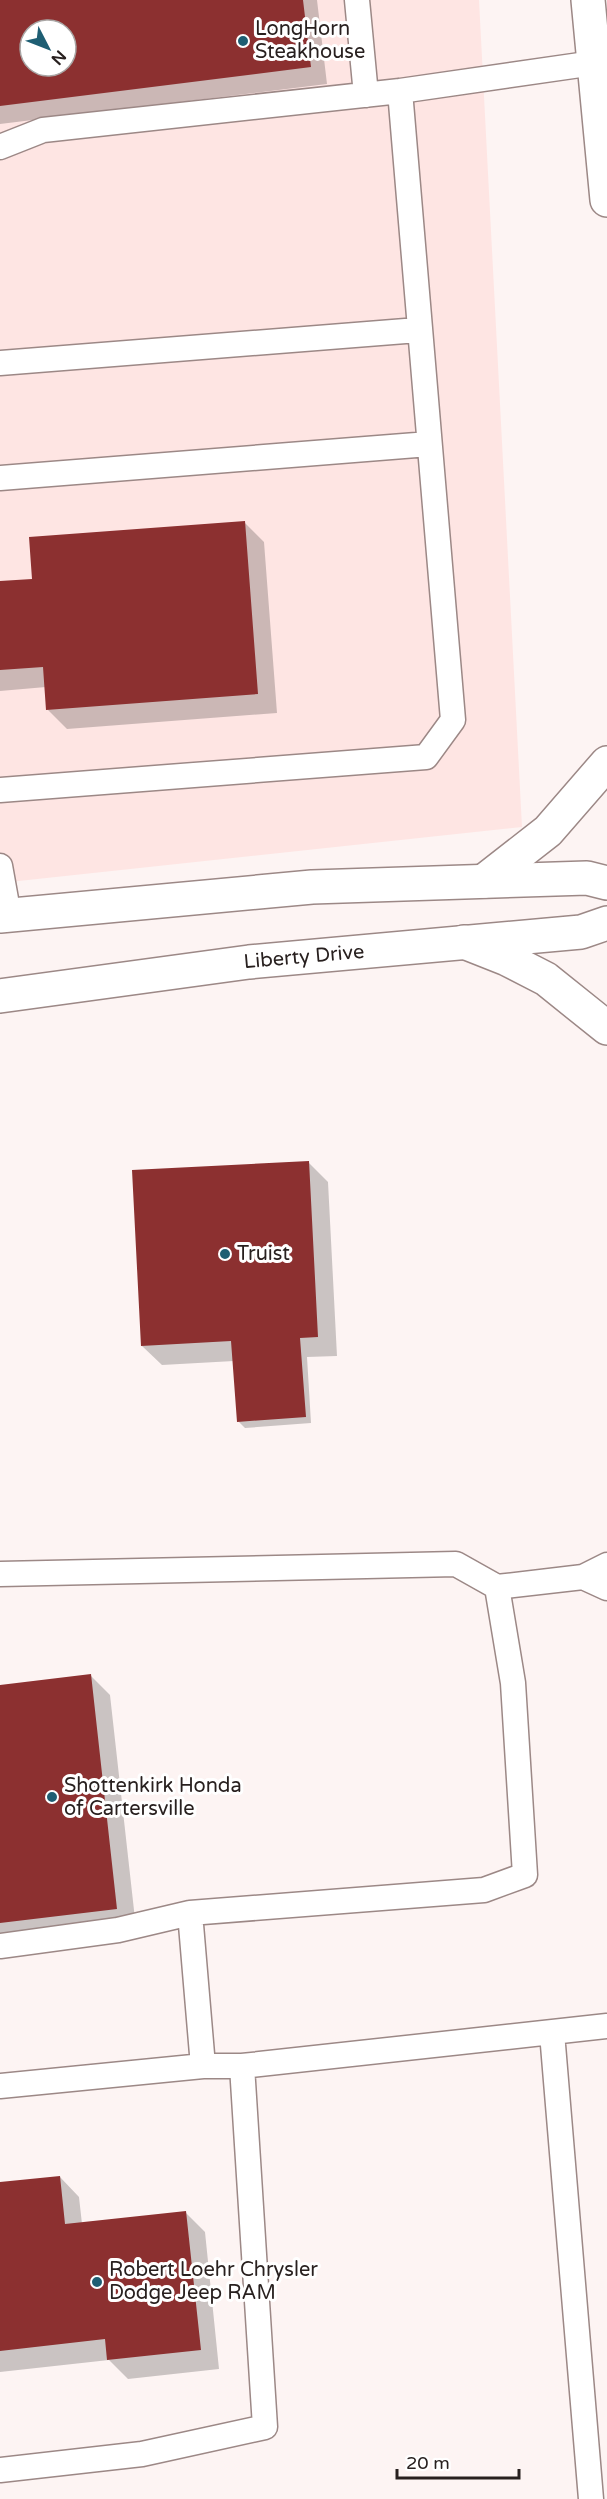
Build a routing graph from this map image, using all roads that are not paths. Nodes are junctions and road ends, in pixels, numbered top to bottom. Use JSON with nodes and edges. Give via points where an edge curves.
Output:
{"nodes":[{"id":1,"x":357,"y":0,"type":"edge"},
{"id":2,"x":588,"y":0,"type":"edge"},
{"id":3,"x":594,"y":63,"type":"junction"},
{"id":4,"x":400,"y":91,"type":"junction"},
{"id":5,"x":366,"y":95,"type":"junction"},
{"id":6,"x":603,"y":117,"type":"edge"},
{"id":7,"x":0,"y":147,"type":"edge"},
{"id":8,"x":607,"y":200,"type":"edge"},
{"id":9,"x":418,"y":330,"type":"junction"},
{"id":10,"x":0,"y":363,"type":"edge"},
{"id":11,"x":429,"y":444,"type":"junction"},
{"id":12,"x":0,"y":478,"type":"edge"},
{"id":13,"x":607,"y":763,"type":"edge"},
{"id":14,"x":0,"y":790,"type":"edge"},
{"id":15,"x":0,"y":866,"type":"edge"},
{"id":16,"x":484,"y":881,"type":"junction"},
{"id":17,"x":607,"y":883,"type":"edge"},
{"id":18,"x":4,"y":916,"type":"edge"},
{"id":19,"x":607,"y":923,"type":"edge"},
{"id":20,"x":464,"y":942,"type":"junction"},
{"id":21,"x":0,"y":996,"type":"edge"},
{"id":22,"x":607,"y":1028,"type":"edge"},
{"id":23,"x":607,"y":1564,"type":"edge"},
{"id":24,"x":0,"y":1574,"type":"edge"},
{"id":25,"x":583,"y":1577,"type":"junction"},
{"id":26,"x":497,"y":1587,"type":"junction"},
{"id":27,"x":607,"y":1588,"type":"edge"},
{"id":28,"x":190,"y":1913,"type":"junction"},
{"id":29,"x":0,"y":1946,"type":"edge"},
{"id":30,"x":607,"y":2026,"type":"edge"},
{"id":31,"x":552,"y":2033,"type":"junction"},
{"id":32,"x":203,"y":2066,"type":"junction"},
{"id":33,"x":242,"y":2066,"type":"junction"},
{"id":34,"x":0,"y":2086,"type":"edge"},
{"id":35,"x":0,"y":2470,"type":"edge"},
{"id":36,"x":591,"y":2499,"type":"edge"}],
"edges":[{"from":1,"to":5,"type":"lane"},
{"from":2,"to":3,"type":"street"},
{"from":3,"to":4,"type":"lane"},
{"from":3,"to":6,"type":"street"},
{"from":4,"to":5,"type":"lane"},
{"from":4,"to":9,"type":"lane"},
{"from":5,"to":7,"type":"lane","via":[[43,130]]},
{"from":6,"to":8,"type":"street"},
{"from":9,"to":10,"type":"lane"},
{"from":9,"to":11,"type":"lane"},
{"from":11,"to":12,"type":"lane"},
{"from":11,"to":14,"type":"lane","via":[[453,720],[426,757]]},
{"from":13,"to":16,"type":"street","via":[[548,831]]},
{"from":15,"to":18,"type":"lane"},
{"from":16,"to":17,"type":"street","via":[[587,878]]},
{"from":16,"to":18,"type":"street","via":[[312,887]]},
{"from":19,"to":20,"type":"street","name":"Liberty Drive","via":[[581,932]]},
{"from":20,"to":21,"type":"street","name":"Liberty Drive","via":[[249,962]]},
{"from":20,"to":22,"type":"street","via":[[546,979]]},
{"from":23,"to":25,"type":"lane"},
{"from":24,"to":26,"type":"lane","via":[[456,1564]]},
{"from":25,"to":26,"type":"lane"},
{"from":25,"to":27,"type":"lane"},
{"from":26,"to":28,"type":"lane","via":[[513,1683],[525,1875],[484,1890]]},
{"from":28,"to":29,"type":"lane","via":[[118,1930]]},
{"from":28,"to":32,"type":"lane"},
{"from":30,"to":31,"type":"lane"},
{"from":31,"to":33,"type":"lane"},
{"from":31,"to":36,"type":"lane"},
{"from":32,"to":33,"type":"lane"},
{"from":32,"to":34,"type":"lane"},
{"from":33,"to":35,"type":"lane","via":[[266,2427],[142,2454]]}]}
